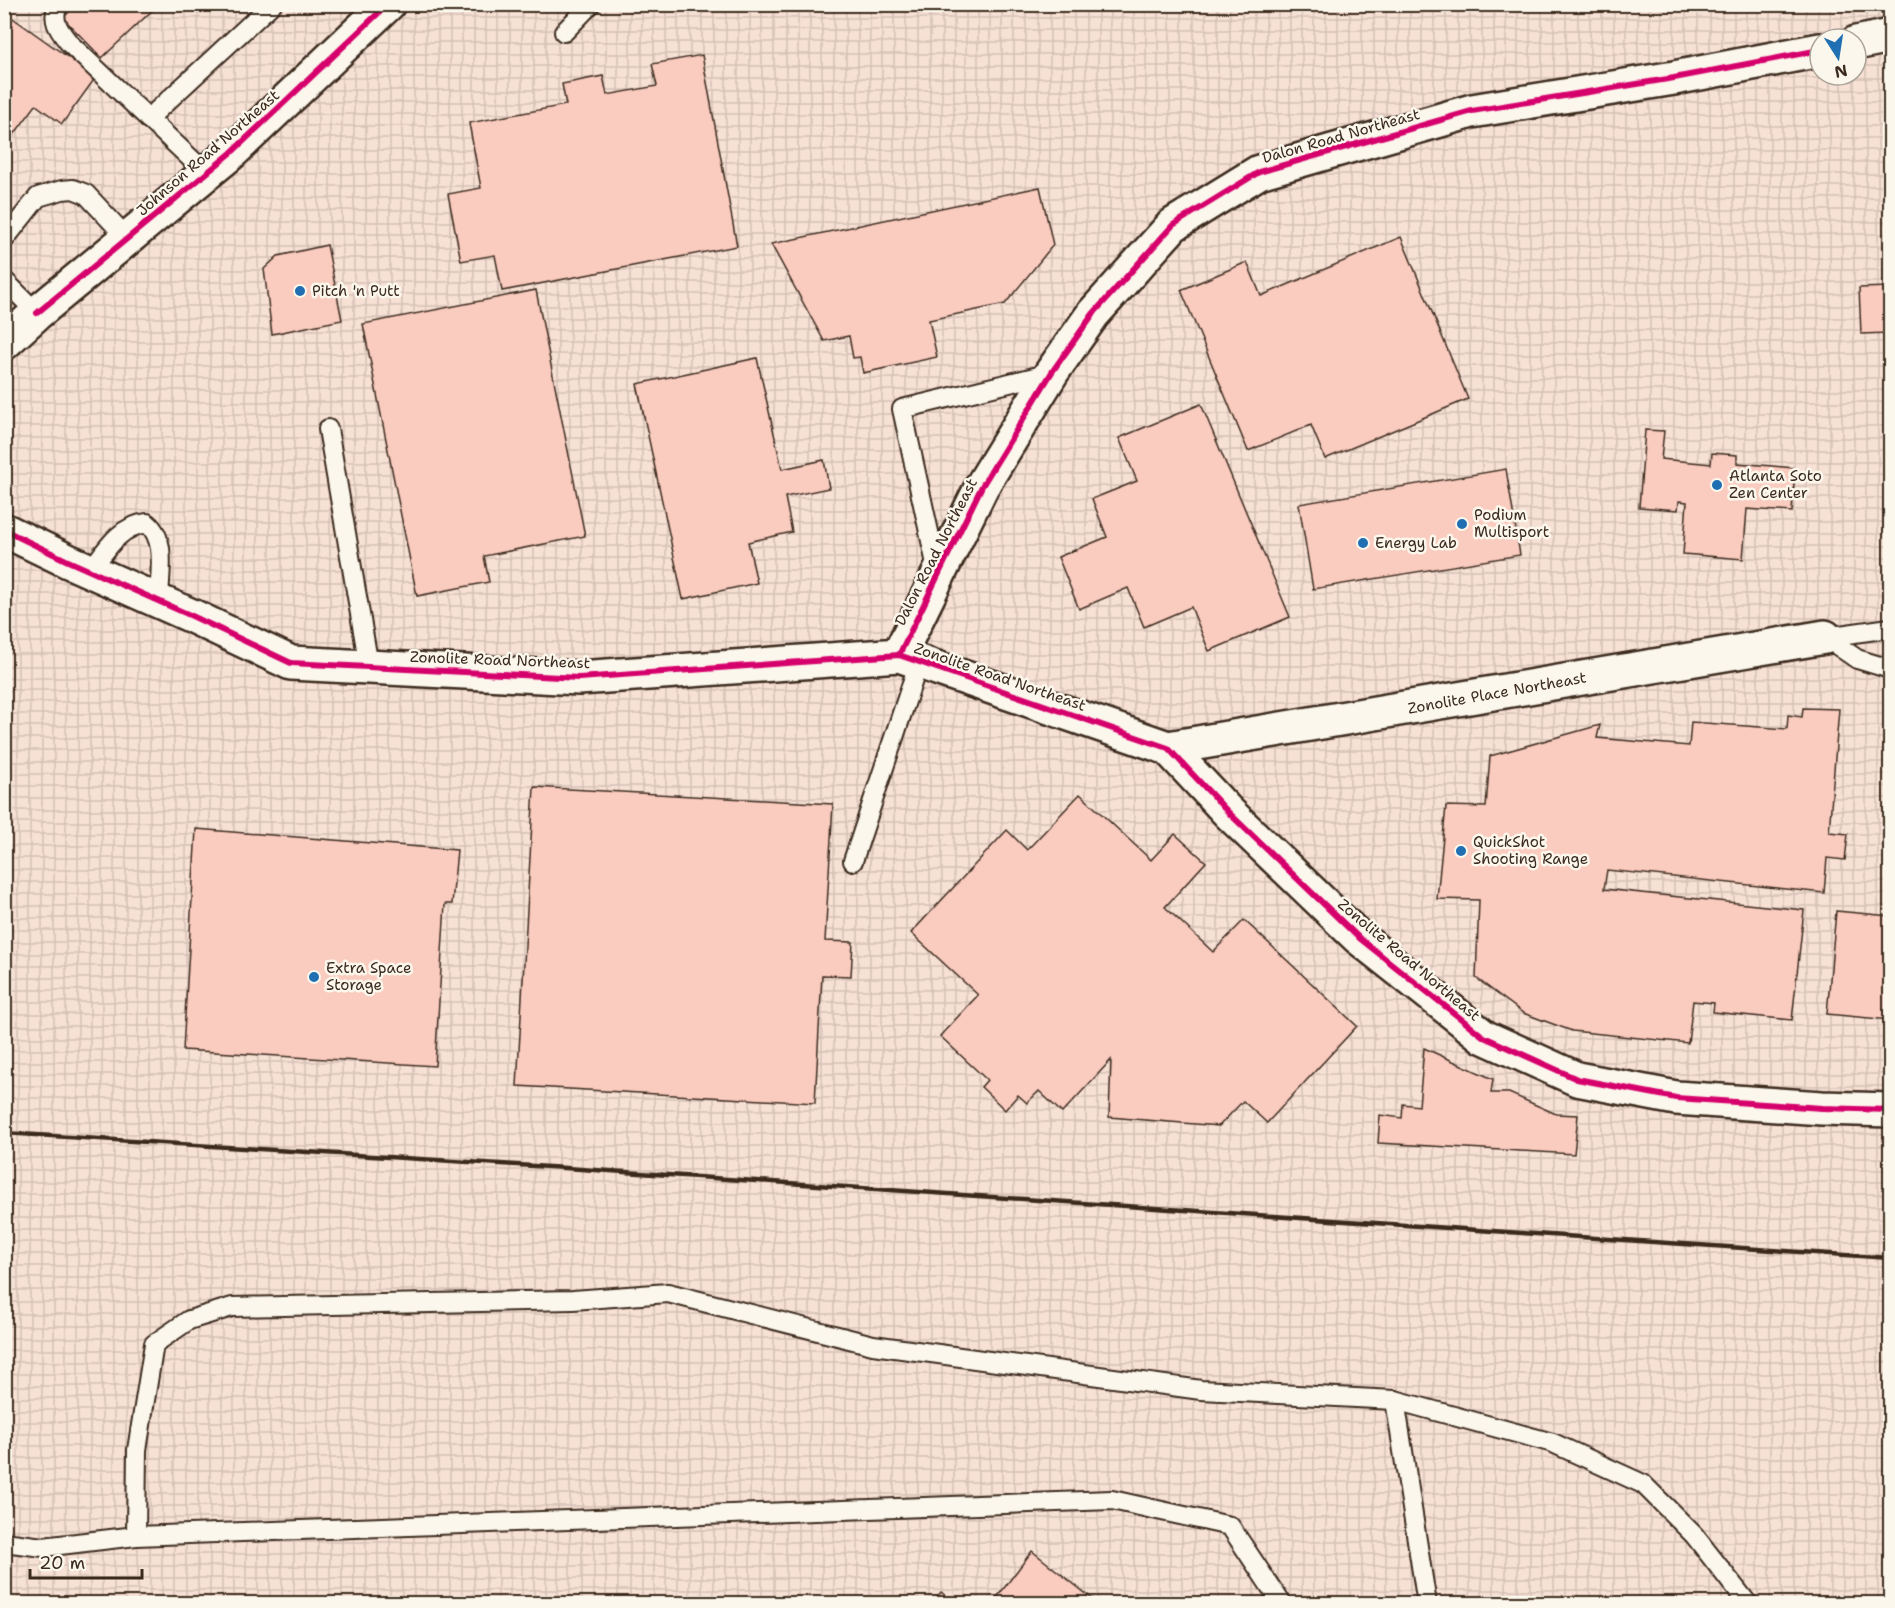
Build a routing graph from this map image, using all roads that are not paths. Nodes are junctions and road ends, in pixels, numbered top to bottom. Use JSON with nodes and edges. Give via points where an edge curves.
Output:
{"nodes":[{"id":1,"x":58,"y":4,"type":"edge"},
{"id":2,"x":272,"y":4,"type":"edge"},
{"id":3,"x":388,"y":4,"type":"edge"},
{"id":4,"x":591,"y":4,"type":"edge"},
{"id":5,"x":564,"y":32,"type":"dead end"},
{"id":6,"x":1890,"y":36,"type":"edge"},
{"id":7,"x":1868,"y":41,"type":"edge"},
{"id":8,"x":1808,"y":52,"type":"edge"},
{"id":9,"x":148,"y":119,"type":"junction"},
{"id":10,"x":206,"y":173,"type":"junction"},
{"id":11,"x":128,"y":239,"type":"junction"},
{"id":12,"x":4,"y":240,"type":"edge"},
{"id":13,"x":4,"y":280,"type":"edge"},
{"id":14,"x":37,"y":313,"type":"junction"},
{"id":15,"x":4,"y":343,"type":"edge"},
{"id":16,"x":1052,"y":372,"type":"junction"},
{"id":17,"x":328,"y":429,"type":"dead end"},
{"id":18,"x":4,"y":530,"type":"edge"},
{"id":19,"x":90,"y":571,"type":"junction"},
{"id":20,"x":939,"y":574,"type":"junction"},
{"id":21,"x":159,"y":601,"type":"junction"},
{"id":22,"x":1890,"y":628,"type":"edge"},
{"id":23,"x":1825,"y":637,"type":"junction"},
{"id":24,"x":909,"y":658,"type":"junction"},
{"id":25,"x":369,"y":666,"type":"junction"},
{"id":26,"x":1890,"y":669,"type":"edge"},
{"id":27,"x":1168,"y":748,"type":"junction"},
{"id":28,"x":853,"y":861,"type":"dead end"},
{"id":29,"x":1890,"y":1110,"type":"edge"},
{"id":30,"x":1395,"y":1400,"type":"junction"},
{"id":31,"x":136,"y":1536,"type":"junction"},
{"id":32,"x":4,"y":1542,"type":"edge"},
{"id":33,"x":1282,"y":1604,"type":"edge"},
{"id":34,"x":1427,"y":1604,"type":"edge"},
{"id":35,"x":1748,"y":1604,"type":"edge"}],
"edges":[{"from":1,"to":9,"type":"lane","via":[[54,17],[69,43]]},
{"from":2,"to":9,"type":"lane"},
{"from":3,"to":10,"type":"street","name":"Johnson Road Northeast"},
{"from":4,"to":5,"type":"lane"},
{"from":6,"to":7,"type":"street"},
{"from":8,"to":16,"type":"street","name":"Dalon Road Northeast","via":[[1472,111],[1259,172],[1173,225],[1093,314]]},
{"from":9,"to":10,"type":"lane"},
{"from":10,"to":11,"type":"street","name":"Johnson Road Northeast"},
{"from":11,"to":12,"type":"lane","via":[[86,194],[73,189],[38,197]]},
{"from":11,"to":14,"type":"street","name":"Johnson Road Northeast"},
{"from":13,"to":14,"type":"lane"},
{"from":14,"to":15,"type":"street","name":"Johnson Road Northeast"},
{"from":16,"to":20,"type":"street","name":"Dalon Road Northeast","via":[[982,486]]},
{"from":16,"to":20,"type":"lane","via":[[902,409]]},
{"from":17,"to":25,"type":"lane"},
{"from":18,"to":19,"type":"street","name":"Zonolite Road Northeast"},
{"from":19,"to":21,"type":"street","name":"Zonolite Road Northeast"},
{"from":19,"to":21,"type":"lane","via":[[116,536],[135,524],[147,523],[156,531],[160,551]]},
{"from":20,"to":24,"type":"street","name":"Dalon Road Northeast"},
{"from":21,"to":25,"type":"street","name":"Zonolite Road Northeast","via":[[291,663]]},
{"from":22,"to":23,"type":"lane"},
{"from":23,"to":26,"type":"lane","via":[[1857,659]]},
{"from":23,"to":27,"type":"street","name":"Zonolite Place Northeast"},
{"from":24,"to":25,"type":"street","name":"Zonolite Road Northeast","via":[[579,678]]},
{"from":24,"to":27,"type":"street","name":"Zonolite Road Northeast"},
{"from":24,"to":28,"type":"lane"},
{"from":27,"to":29,"type":"street","name":"Zonolite Road Northeast","via":[[1228,813],[1358,937],[1484,1037],[1577,1079],[1676,1098]]},
{"from":30,"to":31,"type":"lane","via":[[1201,1390],[873,1345],[668,1293],[573,1300],[232,1307],[189,1320],[154,1344],[137,1450]]},
{"from":30,"to":34,"type":"lane"},
{"from":30,"to":35,"type":"lane","via":[[1553,1443],[1643,1484],[1694,1535]]},
{"from":31,"to":32,"type":"lane","via":[[43,1547]]},
{"from":31,"to":33,"type":"lane","via":[[1113,1500],[1230,1526]]}]}
